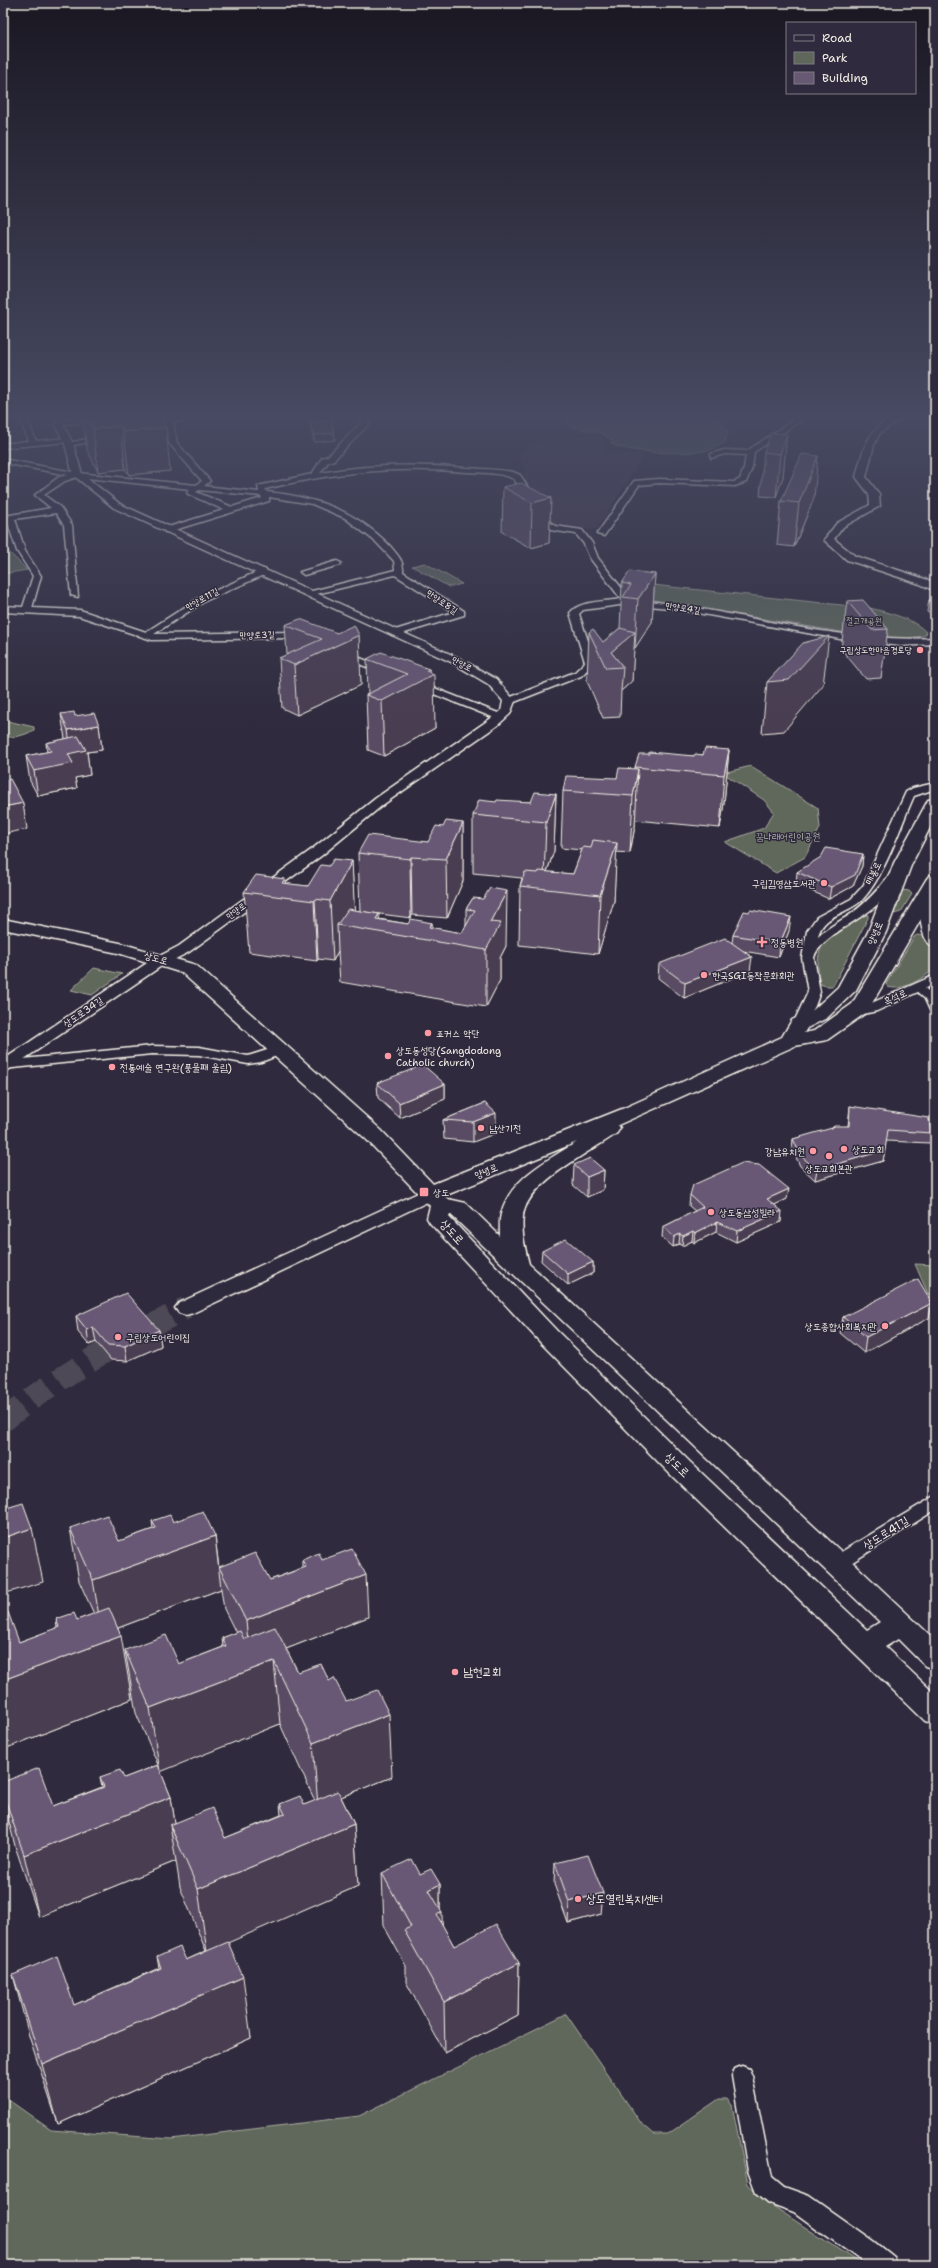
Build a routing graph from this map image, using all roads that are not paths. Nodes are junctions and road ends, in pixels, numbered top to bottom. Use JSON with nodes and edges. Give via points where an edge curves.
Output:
{"nodes":[{"id":1,"x":11,"y":519,"type":"edge"},
{"id":2,"x":63,"y":519,"type":"edge"},
{"id":3,"x":144,"y":519,"type":"edge"},
{"id":4,"x":203,"y":519,"type":"edge"},
{"id":5,"x":352,"y":519,"type":"edge"},
{"id":6,"x":543,"y":519,"type":"edge"},
{"id":7,"x":612,"y":519,"type":"edge"},
{"id":8,"x":851,"y":519,"type":"edge"},
{"id":9,"x":168,"y":530,"type":"junction"},
{"id":10,"x":601,"y":534,"type":"dead end"},
{"id":11,"x":337,"y":563,"type":"dead end"},
{"id":12,"x":262,"y":572,"type":"junction"},
{"id":13,"x":304,"y":572,"type":"dead end"},
{"id":14,"x":397,"y":572,"type":"junction"},
{"id":15,"x":935,"y":588,"type":"edge"},
{"id":16,"x":311,"y":594,"type":"junction"},
{"id":17,"x":75,"y":595,"type":"dead end"},
{"id":18,"x":627,"y":601,"type":"junction"},
{"id":19,"x":3,"y":609,"type":"edge"},
{"id":20,"x":27,"y":610,"type":"junction"},
{"id":21,"x":395,"y":633,"type":"junction"},
{"id":22,"x":147,"y":635,"type":"junction"},
{"id":23,"x":308,"y":640,"type":"dead end"},
{"id":24,"x":935,"y":641,"type":"edge"},
{"id":25,"x":337,"y":652,"type":"dead end"},
{"id":26,"x":389,"y":673,"type":"dead end"},
{"id":27,"x":411,"y":682,"type":"edge"},
{"id":28,"x":509,"y":701,"type":"junction"},
{"id":29,"x":500,"y":717,"type":"junction"},
{"id":30,"x":934,"y":795,"type":"edge"},
{"id":31,"x":904,"y":863,"type":"junction"},
{"id":32,"x":935,"y":880,"type":"edge"},
{"id":33,"x":926,"y":897,"type":"junction"},
{"id":34,"x":3,"y":924,"type":"edge"},
{"id":35,"x":935,"y":944,"type":"edge"},
{"id":36,"x":808,"y":956,"type":"junction"},
{"id":37,"x":164,"y":960,"type":"junction"},
{"id":38,"x":935,"y":979,"type":"edge"},
{"id":39,"x":918,"y":987,"type":"junction"},
{"id":40,"x":935,"y":1008,"type":"edge"},
{"id":41,"x":854,"y":1012,"type":"junction"},
{"id":42,"x":795,"y":1033,"type":"junction"},
{"id":43,"x":280,"y":1050,"type":"junction"},
{"id":44,"x":4,"y":1065,"type":"edge"},
{"id":45,"x":629,"y":1113,"type":"junction"},
{"id":46,"x":436,"y":1199,"type":"junction"},
{"id":47,"x":519,"y":1268,"type":"junction"},
{"id":48,"x":186,"y":1308,"type":"tunnel mouth"},
{"id":49,"x":935,"y":1502,"type":"edge"},
{"id":50,"x":837,"y":1563,"type":"junction"},
{"id":51,"x":900,"y":1624,"type":"junction"},
{"id":52,"x":865,"y":1645,"type":"junction"},
{"id":53,"x":935,"y":1658,"type":"edge"},
{"id":54,"x":935,"y":1712,"type":"edge"},
{"id":55,"x":742,"y":2076,"type":"dead end"},
{"id":56,"x":885,"y":2265,"type":"edge"}],
"edges":[{"from":1,"to":20,"type":"street","via":[[20,551],[37,576]]},
{"from":2,"to":17,"type":"street","via":[[68,525]]},
{"from":3,"to":9,"type":"street","name":"만양로"},
{"from":4,"to":9,"type":"street"},
{"from":5,"to":14,"type":"street","via":[[379,540],[398,560],[400,571]]},
{"from":6,"to":18,"type":"street","via":[[553,528],[579,532],[588,543],[594,558]]},
{"from":7,"to":10,"type":"street"},
{"from":8,"to":15,"type":"street","via":[[840,525],[829,540],[851,558]]},
{"from":9,"to":12,"type":"street","name":"만양로"},
{"from":11,"to":13,"type":"street"},
{"from":12,"to":16,"type":"street","name":"만양로"},
{"from":12,"to":22,"type":"street","name":"만양로11길","via":[[227,585],[189,606]]},
{"from":14,"to":16,"type":"street"},
{"from":14,"to":21,"type":"street","name":"만양로8길","via":[[461,613]]},
{"from":16,"to":21,"type":"street","name":"만양로"},
{"from":18,"to":24,"type":"street","name":"만양로4길","via":[[670,605],[840,636],[900,643]]},
{"from":18,"to":28,"type":"street","name":"만양로4길","via":[[587,606],[574,613],[590,662],[578,674]]},
{"from":19,"to":20,"type":"street","name":"만양로3길"},
{"from":20,"to":22,"type":"street","name":"만양로3길","via":[[80,613]]},
{"from":21,"to":28,"type":"street","name":"만양로","via":[[487,678],[502,690]]},
{"from":22,"to":23,"type":"street","name":"만양로3길","via":[[293,635]]},
{"from":25,"to":26,"type":"street"},
{"from":27,"to":29,"type":"street"},
{"from":28,"to":29,"type":"street","name":"만양로","via":[[506,712]]},
{"from":29,"to":37,"type":"street","name":"만양로","via":[[380,801],[316,852],[184,949]]},
{"from":30,"to":31,"type":"main road","name":"양녕로"},
{"from":30,"to":36,"type":"street","name":"매봉로","via":[[917,790],[910,794],[868,887],[855,901],[821,919],[813,931]]},
{"from":31,"to":36,"type":"street","via":[[876,899],[854,917],[831,930]]},
{"from":31,"to":42,"type":"main road","name":"양녕로","via":[[877,932],[846,990]]},
{"from":32,"to":33,"type":"main road","name":"양녕로"},
{"from":33,"to":35,"type":"street","via":[[926,925]]},
{"from":33,"to":41,"type":"main road","name":"양녕로","via":[[860,1008]]},
{"from":34,"to":37,"type":"main road","name":"상도로"},
{"from":36,"to":42,"type":"street","via":[[814,992]]},
{"from":37,"to":43,"type":"main road","name":"상도로","via":[[189,969]]},
{"from":37,"to":44,"type":"street","name":"상도로34길"},
{"from":38,"to":39,"type":"street","name":"흑석로"},
{"from":39,"to":40,"type":"street","via":[[930,997]]},
{"from":39,"to":41,"type":"street","name":"흑석로","via":[[872,1008]]},
{"from":41,"to":42,"type":"main road","name":"양녕로","via":[[820,1036]]},
{"from":42,"to":45,"type":"main road","name":"양녕로"},
{"from":43,"to":44,"type":"street","via":[[248,1060],[199,1051],[152,1050]]},
{"from":43,"to":46,"type":"main road","name":"상도로","via":[[374,1135]]},
{"from":45,"to":46,"type":"main road","name":"양녕로"},
{"from":45,"to":47,"type":"main road","via":[[593,1143],[537,1176],[521,1192],[510,1224],[512,1245]]},
{"from":46,"to":47,"type":"main road","name":"상도로","via":[[458,1208]]},
{"from":46,"to":48,"type":"main road","name":"양녕로"},
{"from":46,"to":52,"type":"main road","name":"상도로","via":[[438,1218],[549,1337],[682,1470]]},
{"from":47,"to":50,"type":"main road","name":"상도로"},
{"from":49,"to":50,"type":"street","name":"상도로41길"},
{"from":50,"to":51,"type":"main road","name":"상도로"},
{"from":51,"to":52,"type":"main road"},
{"from":51,"to":53,"type":"main road","name":"상도로"},
{"from":52,"to":54,"type":"main road","name":"상도로"},
{"from":55,"to":56,"type":"street","via":[[759,2170],[764,2184],[777,2195],[802,2204]]}]}
